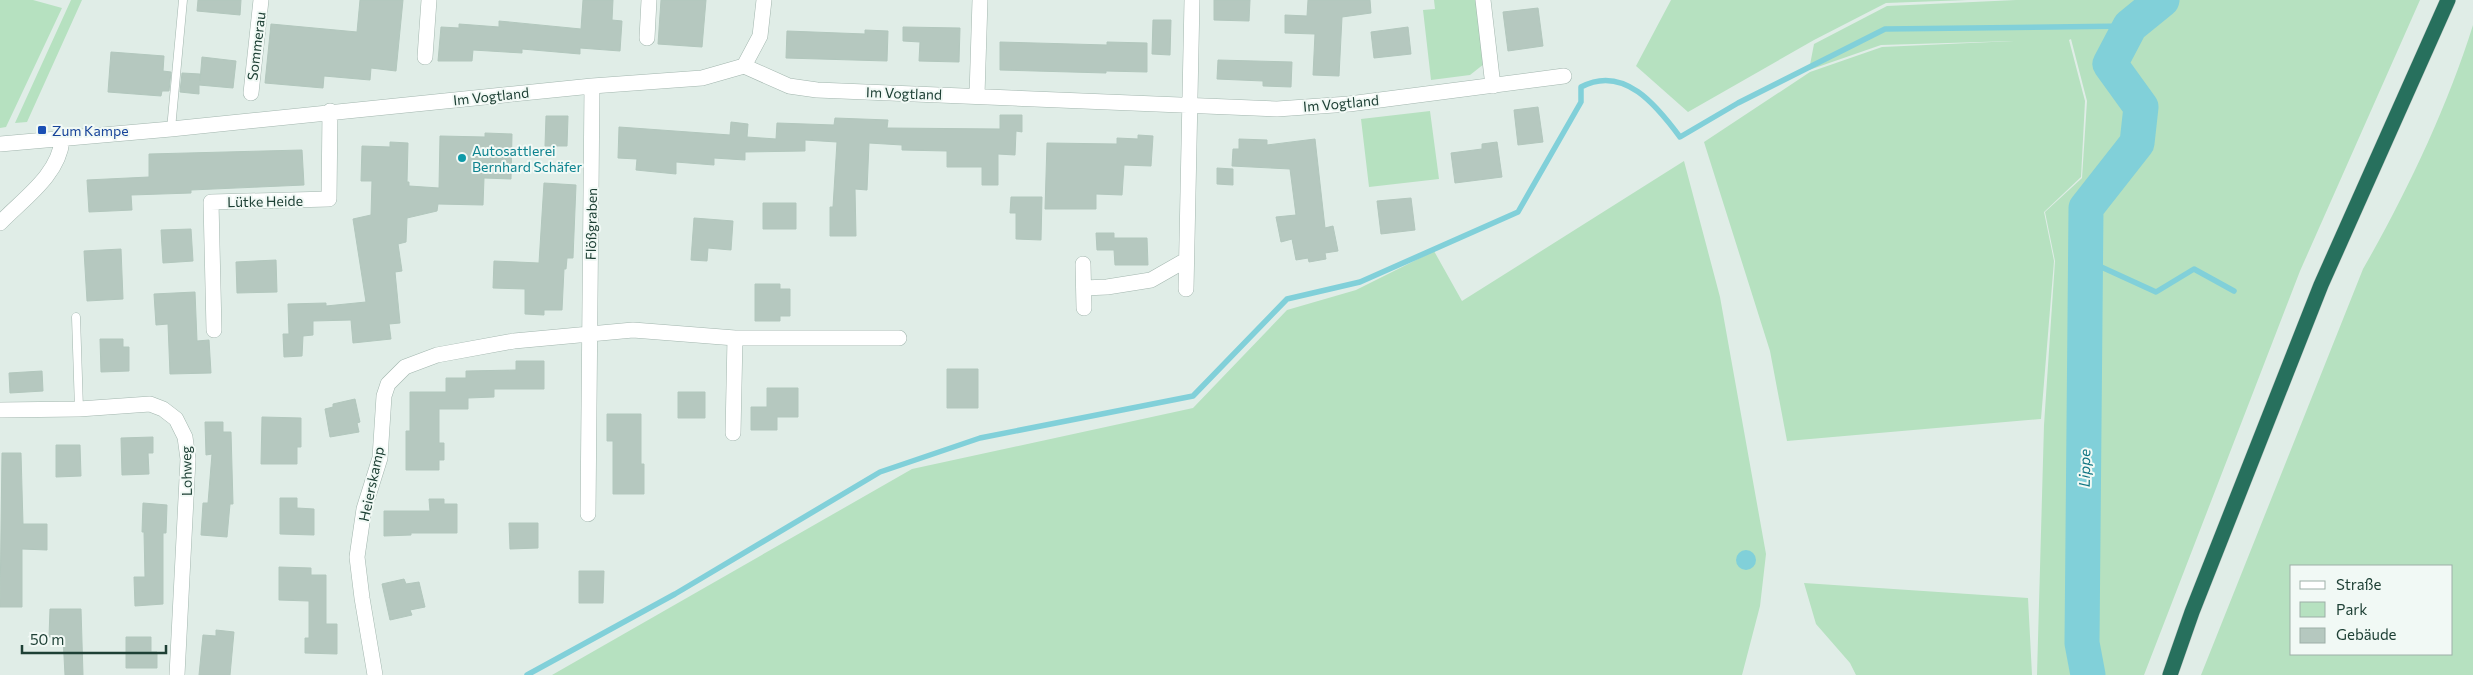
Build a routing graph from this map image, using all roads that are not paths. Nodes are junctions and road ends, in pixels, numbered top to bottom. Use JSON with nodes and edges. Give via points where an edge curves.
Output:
{"nodes":[{"id":1,"x":182,"y":0,"type":"edge"},
{"id":2,"x":261,"y":0,"type":"edge"},
{"id":3,"x":430,"y":0,"type":"edge"},
{"id":4,"x":649,"y":0,"type":"edge"},
{"id":5,"x":764,"y":0,"type":"edge"},
{"id":6,"x":980,"y":0,"type":"edge"},
{"id":7,"x":1192,"y":0,"type":"edge"},
{"id":8,"x":1483,"y":0,"type":"edge"},
{"id":9,"x":2448,"y":0,"type":"edge"},
{"id":10,"x":647,"y":38,"type":"dead end"},
{"id":11,"x":424,"y":57,"type":"dead end"},
{"id":12,"x":744,"y":66,"type":"junction"},
{"id":13,"x":1564,"y":76,"type":"dead end"},
{"id":14,"x":592,"y":86,"type":"junction"},
{"id":15,"x":1493,"y":86,"type":"junction"},
{"id":16,"x":251,"y":93,"type":"dead end"},
{"id":17,"x":977,"y":95,"type":"junction"},
{"id":18,"x":1188,"y":104,"type":"junction"},
{"id":19,"x":330,"y":111,"type":"junction"},
{"id":20,"x":171,"y":129,"type":"junction"},
{"id":21,"x":62,"y":140,"type":"junction"},
{"id":22,"x":0,"y":144,"type":"edge"},
{"id":23,"x":0,"y":223,"type":"edge"},
{"id":24,"x":1186,"y":260,"type":"junction"},
{"id":25,"x":1083,"y":264,"type":"dead end"},
{"id":26,"x":1084,"y":288,"type":"junction"},
{"id":27,"x":1186,"y":289,"type":"dead end"},
{"id":28,"x":1084,"y":308,"type":"dead end"},
{"id":29,"x":76,"y":317,"type":"dead end"},
{"id":30,"x":214,"y":330,"type":"dead end"},
{"id":31,"x":589,"y":333,"type":"junction"},
{"id":32,"x":735,"y":338,"type":"junction"},
{"id":33,"x":899,"y":338,"type":"dead end"},
{"id":34,"x":80,"y":409,"type":"junction"},
{"id":35,"x":0,"y":410,"type":"edge"},
{"id":36,"x":732,"y":433,"type":"dead end"},
{"id":37,"x":588,"y":514,"type":"dead end"},
{"id":38,"x":177,"y":675,"type":"edge"},
{"id":39,"x":375,"y":675,"type":"edge"},
{"id":40,"x":2170,"y":675,"type":"edge"}],
"edges":[{"from":1,"to":20,"type":"lane"},
{"from":2,"to":16,"type":"street","name":"Sommerau"},
{"from":3,"to":11,"type":"street"},
{"from":4,"to":10,"type":"street"},
{"from":5,"to":12,"type":"street","via":[[760,36]]},
{"from":6,"to":17,"type":"street"},
{"from":7,"to":18,"type":"street"},
{"from":8,"to":15,"type":"street"},
{"from":9,"to":40,"type":"highway","via":[[2321,285]]},
{"from":12,"to":14,"type":"street","name":"Im Vogtland","via":[[702,78]]},
{"from":12,"to":17,"type":"street","name":"Im Vogtland","via":[[789,86],[817,90]]},
{"from":13,"to":15,"type":"street","name":"Im Vogtland"},
{"from":14,"to":19,"type":"street","name":"Im Vogtland"},
{"from":14,"to":31,"type":"street","name":"Flößgraben"},
{"from":15,"to":18,"type":"street","name":"Im Vogtland","via":[[1349,104],[1277,109]]},
{"from":17,"to":18,"type":"street","name":"Im Vogtland"},
{"from":18,"to":24,"type":"street"},
{"from":19,"to":20,"type":"street","name":"Im Vogtland"},
{"from":19,"to":30,"type":"street","name":"Lütke Heide","via":[[329,199],[211,202]]},
{"from":20,"to":21,"type":"street","name":"Im Vogtland"},
{"from":21,"to":22,"type":"street","name":"Im Vogtland"},
{"from":21,"to":23,"type":"street","via":[[61,154],[44,180]]},
{"from":24,"to":26,"type":"street","via":[[1151,280]]},
{"from":24,"to":27,"type":"street"},
{"from":25,"to":26,"type":"street"},
{"from":26,"to":28,"type":"street"},
{"from":29,"to":34,"type":"lane"},
{"from":31,"to":32,"type":"street","via":[[633,330]]},
{"from":31,"to":37,"type":"street","name":"Flößgraben"},
{"from":31,"to":39,"type":"street","name":"Heierskamp","via":[[514,341],[437,355],[404,367],[388,384],[380,458],[364,510],[357,557]]},
{"from":32,"to":33,"type":"street"},
{"from":32,"to":36,"type":"street"},
{"from":34,"to":35,"type":"street","name":"Lohweg"},
{"from":34,"to":38,"type":"street","name":"Lohweg","via":[[150,404],[163,409],[176,420],[185,437],[188,459]]}]}
